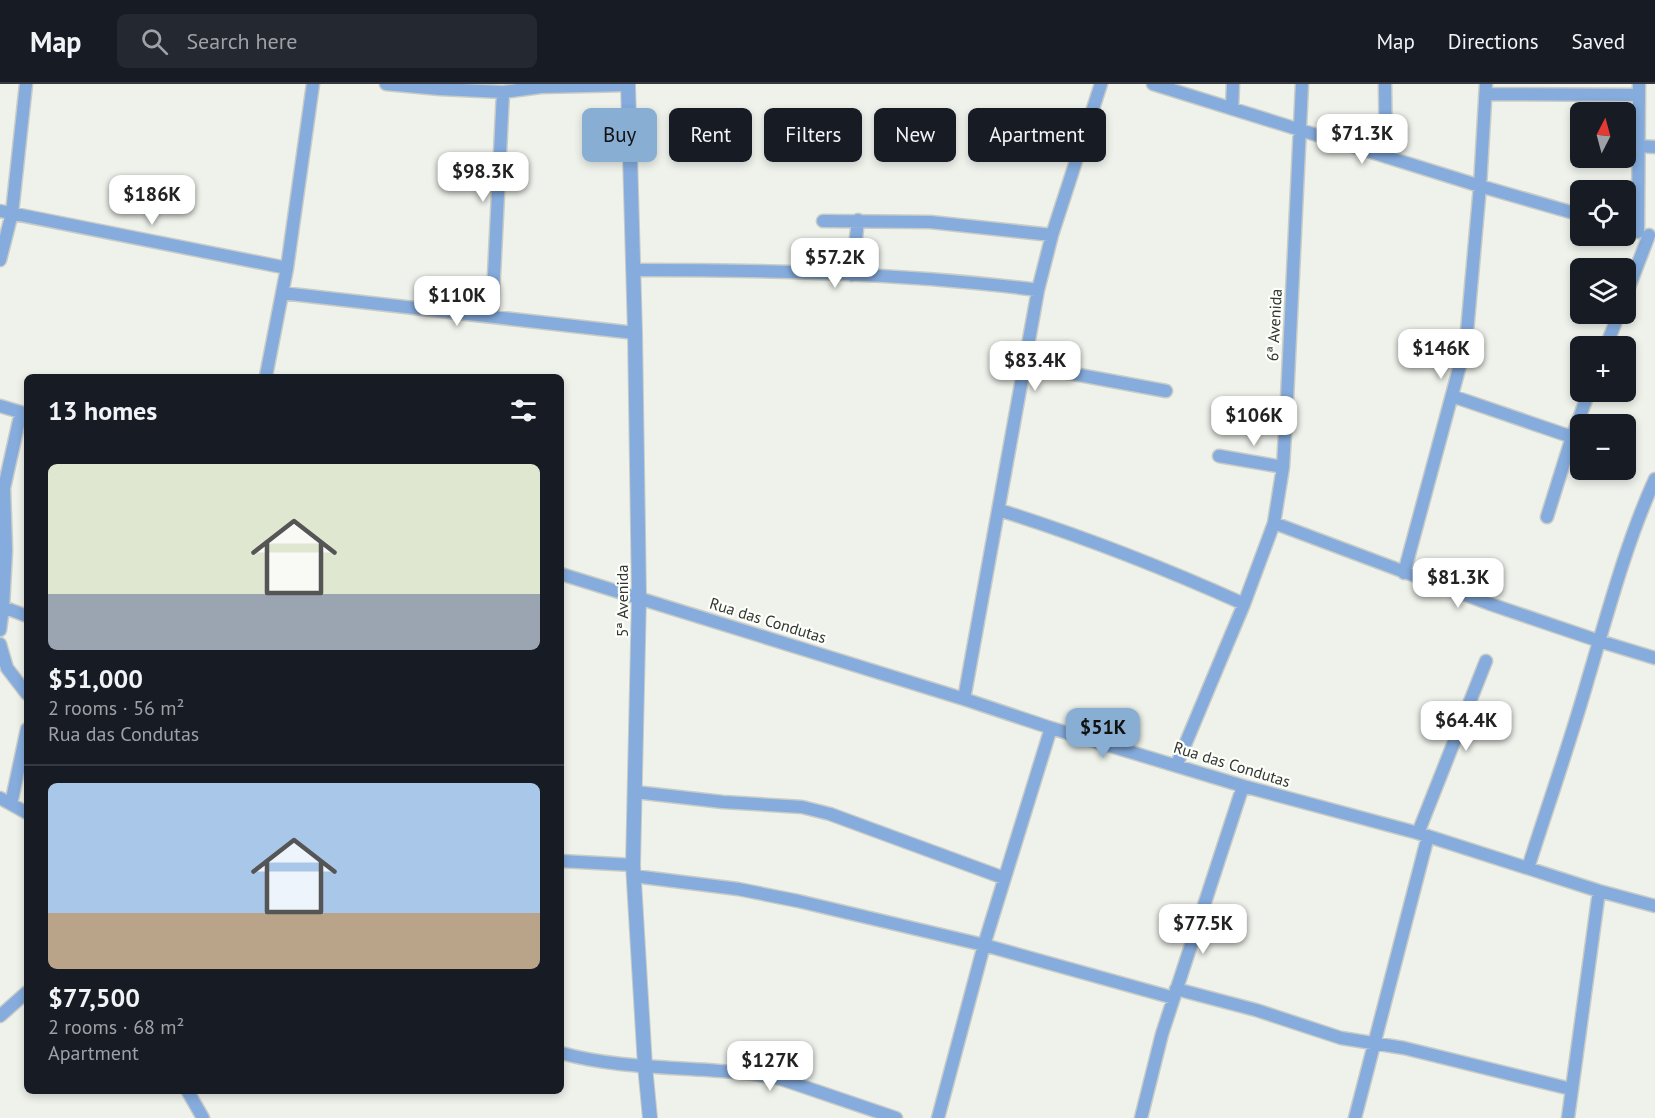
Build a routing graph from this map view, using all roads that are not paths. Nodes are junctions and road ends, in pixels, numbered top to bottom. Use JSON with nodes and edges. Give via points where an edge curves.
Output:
{"nodes":[{"id":1,"x":26,"y":84,"type":"edge"},
{"id":2,"x":313,"y":84,"type":"edge"},
{"id":3,"x":386,"y":84,"type":"edge"},
{"id":4,"x":628,"y":84,"type":"edge"},
{"id":5,"x":1101,"y":84,"type":"edge"},
{"id":6,"x":1153,"y":84,"type":"edge"},
{"id":7,"x":1233,"y":84,"type":"edge"},
{"id":8,"x":1302,"y":84,"type":"edge"},
{"id":9,"x":1385,"y":84,"type":"edge"},
{"id":10,"x":1184,"y":89,"type":"edge"},
{"id":11,"x":1486,"y":89,"type":"edge"},
{"id":12,"x":1639,"y":89,"type":"edge"},
{"id":13,"x":503,"y":92,"type":"junction"},
{"id":14,"x":1232,"y":109,"type":"junction"},
{"id":15,"x":1302,"y":130,"type":"junction"},
{"id":16,"x":1638,"y":146,"type":"junction"},
{"id":17,"x":1655,"y":147,"type":"edge"},
{"id":18,"x":1386,"y":157,"type":"junction"},
{"id":19,"x":1480,"y":186,"type":"junction"},
{"id":20,"x":6,"y":212,"type":"edge"},
{"id":21,"x":1570,"y":212,"type":"edge"},
{"id":22,"x":858,"y":220,"type":"junction"},
{"id":23,"x":823,"y":221,"type":"dead end"},
{"id":24,"x":1642,"y":233,"type":"edge"},
{"id":25,"x":1052,"y":235,"type":"junction"},
{"id":26,"x":1636,"y":258,"type":"edge"},
{"id":27,"x":0,"y":260,"type":"edge"},
{"id":28,"x":287,"y":268,"type":"junction"},
{"id":29,"x":633,"y":270,"type":"junction"},
{"id":30,"x":852,"y":275,"type":"junction"},
{"id":31,"x":1038,"y":290,"type":"junction"},
{"id":32,"x":282,"y":293,"type":"junction"},
{"id":33,"x":492,"y":316,"type":"junction"},
{"id":34,"x":635,"y":333,"type":"junction"},
{"id":35,"x":1025,"y":365,"type":"junction"},
{"id":36,"x":266,"y":374,"type":"edge"},
{"id":37,"x":1166,"y":391,"type":"dead end"},
{"id":38,"x":1452,"y":396,"type":"junction"},
{"id":39,"x":0,"y":406,"type":"edge"},
{"id":40,"x":24,"y":413,"type":"edge"},
{"id":41,"x":1570,"y":436,"type":"edge"},
{"id":42,"x":1570,"y":443,"type":"edge"},
{"id":43,"x":1219,"y":456,"type":"dead end"},
{"id":44,"x":1283,"y":467,"type":"junction"},
{"id":45,"x":1655,"y":479,"type":"edge"},
{"id":46,"x":999,"y":510,"type":"junction"},
{"id":47,"x":1547,"y":517,"type":"dead end"},
{"id":48,"x":1274,"y":524,"type":"junction"},
{"id":49,"x":1404,"y":573,"type":"junction"},
{"id":50,"x":564,"y":575,"type":"edge"},
{"id":51,"x":639,"y":597,"type":"junction"},
{"id":52,"x":1244,"y":604,"type":"junction"},
{"id":53,"x":3,"y":607,"type":"junction"},
{"id":54,"x":24,"y":615,"type":"edge"},
{"id":55,"x":0,"y":630,"type":"edge"},
{"id":56,"x":1599,"y":641,"type":"junction"},
{"id":57,"x":0,"y":644,"type":"edge"},
{"id":58,"x":1655,"y":658,"type":"edge"},
{"id":59,"x":1486,"y":661,"type":"dead end"},
{"id":60,"x":24,"y":690,"type":"edge"},
{"id":61,"x":964,"y":699,"type":"junction"},
{"id":62,"x":1051,"y":728,"type":"junction"},
{"id":63,"x":24,"y":739,"type":"edge"},
{"id":64,"x":1176,"y":764,"type":"junction"},
{"id":65,"x":1243,"y":786,"type":"junction"},
{"id":66,"x":635,"y":792,"type":"junction"},
{"id":67,"x":5,"y":801,"type":"edge"},
{"id":68,"x":24,"y":811,"type":"edge"},
{"id":69,"x":1423,"y":834,"type":"junction"},
{"id":70,"x":564,"y":861,"type":"edge"},
{"id":71,"x":1528,"y":868,"type":"junction"},
{"id":72,"x":634,"y":870,"type":"junction"},
{"id":73,"x":1004,"y":878,"type":"junction"},
{"id":74,"x":1599,"y":891,"type":"junction"},
{"id":75,"x":1655,"y":906,"type":"edge"},
{"id":76,"x":984,"y":945,"type":"junction"},
{"id":77,"x":1175,"y":993,"type":"junction"},
{"id":78,"x":24,"y":995,"type":"edge"},
{"id":79,"x":0,"y":1016,"type":"edge"},
{"id":80,"x":1373,"y":1044,"type":"junction"},
{"id":81,"x":564,"y":1054,"type":"edge"},
{"id":82,"x":645,"y":1066,"type":"junction"},
{"id":83,"x":1571,"y":1089,"type":"junction"},
{"id":84,"x":189,"y":1094,"type":"edge"},
{"id":85,"x":203,"y":1118,"type":"edge"},
{"id":86,"x":650,"y":1118,"type":"edge"},
{"id":87,"x":896,"y":1118,"type":"edge"},
{"id":88,"x":938,"y":1118,"type":"edge"},
{"id":89,"x":1141,"y":1118,"type":"edge"},
{"id":90,"x":1355,"y":1118,"type":"edge"},
{"id":91,"x":1568,"y":1118,"type":"edge"}],
"edges":[{"from":1,"to":20,"type":"street"},
{"from":2,"to":28,"type":"street"},
{"from":3,"to":13,"type":"street"},
{"from":4,"to":13,"type":"street"},
{"from":4,"to":29,"type":"street","name":"5ª Avenida"},
{"from":5,"to":25,"type":"street"},
{"from":6,"to":10,"type":"street"},
{"from":7,"to":14,"type":"street"},
{"from":8,"to":15,"type":"street","name":"6ª Avenida"},
{"from":9,"to":18,"type":"street"},
{"from":10,"to":14,"type":"street"},
{"from":11,"to":12,"type":"street"},
{"from":11,"to":19,"type":"street"},
{"from":12,"to":16,"type":"street"},
{"from":13,"to":33,"type":"street"},
{"from":14,"to":15,"type":"street"},
{"from":15,"to":18,"type":"street"},
{"from":15,"to":44,"type":"street","name":"6ª Avenida"},
{"from":16,"to":17,"type":"street"},
{"from":16,"to":24,"type":"street"},
{"from":18,"to":19,"type":"street"},
{"from":19,"to":21,"type":"street"},
{"from":19,"to":38,"type":"street","via":[[1466,343]]},
{"from":20,"to":27,"type":"street"},
{"from":20,"to":28,"type":"street"},
{"from":22,"to":23,"type":"street"},
{"from":22,"to":25,"type":"street","via":[[930,222]]},
{"from":22,"to":30,"type":"street"},
{"from":24,"to":26,"type":"street"},
{"from":25,"to":31,"type":"street"},
{"from":28,"to":32,"type":"street"},
{"from":29,"to":30,"type":"street"},
{"from":29,"to":34,"type":"street","name":"5ª Avenida"},
{"from":30,"to":31,"type":"street"},
{"from":31,"to":35,"type":"street"},
{"from":32,"to":33,"type":"street"},
{"from":32,"to":36,"type":"street"},
{"from":33,"to":34,"type":"street"},
{"from":34,"to":51,"type":"street","name":"5ª Avenida"},
{"from":35,"to":37,"type":"street"},
{"from":35,"to":46,"type":"street"},
{"from":38,"to":41,"type":"street"},
{"from":38,"to":49,"type":"street"},
{"from":39,"to":40,"type":"street"},
{"from":40,"to":53,"type":"street","via":[[4,488]]},
{"from":42,"to":47,"type":"street"},
{"from":43,"to":44,"type":"street"},
{"from":44,"to":48,"type":"street","name":"6ª Avenida"},
{"from":45,"to":56,"type":"street"},
{"from":46,"to":52,"type":"street","via":[[1153,564]]},
{"from":46,"to":61,"type":"street"},
{"from":48,"to":49,"type":"street"},
{"from":48,"to":52,"type":"street","name":"6ª Avenida"},
{"from":49,"to":56,"type":"street"},
{"from":50,"to":51,"type":"street","name":"Rua das Condutas"},
{"from":51,"to":61,"type":"street","name":"Rua das Condutas"},
{"from":51,"to":66,"type":"street","name":"5ª Avenida"},
{"from":52,"to":64,"type":"street","name":"6ª Avenida"},
{"from":53,"to":54,"type":"street"},
{"from":53,"to":55,"type":"street"},
{"from":56,"to":58,"type":"street"},
{"from":56,"to":71,"type":"street"},
{"from":57,"to":60,"type":"street","via":[[7,668]]},
{"from":59,"to":69,"type":"street"},
{"from":61,"to":62,"type":"street","name":"Rua das Condutas"},
{"from":62,"to":64,"type":"street","name":"Rua das Condutas"},
{"from":62,"to":73,"type":"street"},
{"from":63,"to":67,"type":"street"},
{"from":64,"to":65,"type":"street","name":"Rua das Condutas"},
{"from":65,"to":69,"type":"street","name":"Rua das Condutas"},
{"from":65,"to":77,"type":"street"},
{"from":66,"to":72,"type":"street","name":"5ª Avenida"},
{"from":66,"to":73,"type":"street","via":[[802,807]]},
{"from":67,"to":68,"type":"street"},
{"from":69,"to":71,"type":"street","name":"Rua das Condutas"},
{"from":69,"to":80,"type":"street"},
{"from":70,"to":72,"type":"street"},
{"from":71,"to":74,"type":"street","name":"Rua das Condutas"},
{"from":72,"to":76,"type":"street","via":[[738,889]]},
{"from":72,"to":82,"type":"street","name":"5ª Avenida"},
{"from":73,"to":76,"type":"street"},
{"from":74,"to":75,"type":"street","name":"Rua das Condutas"},
{"from":74,"to":83,"type":"street"},
{"from":76,"to":77,"type":"street"},
{"from":76,"to":88,"type":"street"},
{"from":77,"to":80,"type":"street","via":[[1256,1010],[1341,1038]]},
{"from":77,"to":89,"type":"street"},
{"from":78,"to":79,"type":"street"},
{"from":80,"to":83,"type":"street"},
{"from":80,"to":90,"type":"street"},
{"from":81,"to":82,"type":"street"},
{"from":82,"to":86,"type":"street","name":"5ª Avenida"},
{"from":82,"to":87,"type":"street","via":[[711,1069],[781,1079]]},
{"from":83,"to":91,"type":"street"},
{"from":84,"to":85,"type":"street"}]}
